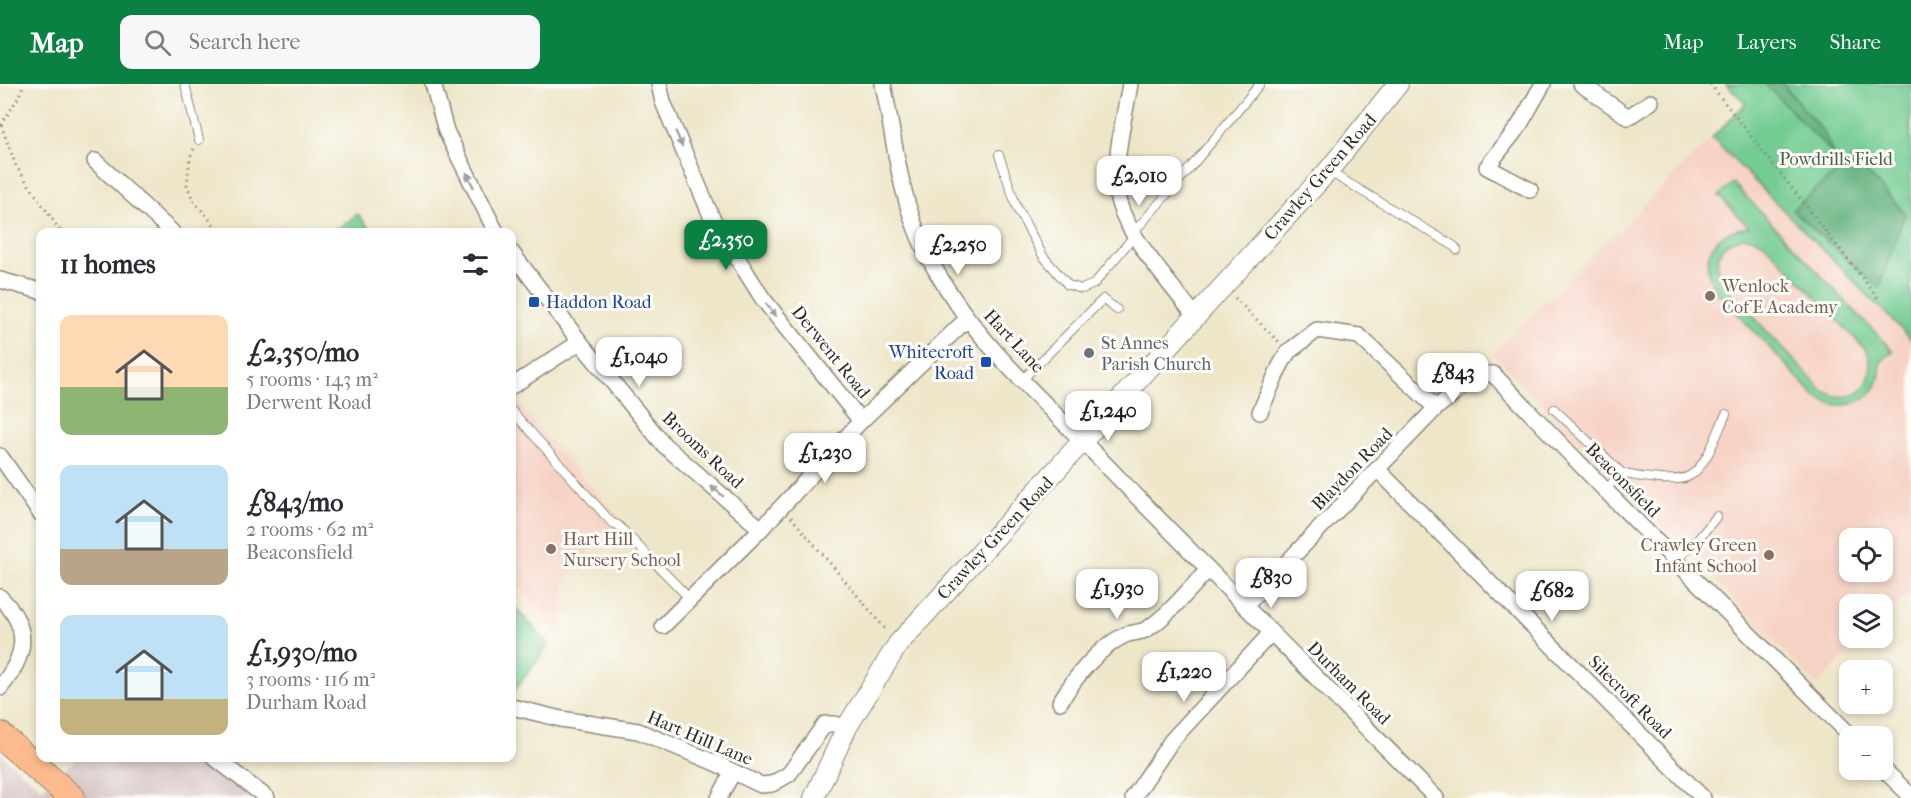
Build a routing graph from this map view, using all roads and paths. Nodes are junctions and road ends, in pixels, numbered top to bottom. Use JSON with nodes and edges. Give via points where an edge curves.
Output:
{"nodes":[{"id":1,"x":24,"y":84,"type":"edge"},
{"id":2,"x":185,"y":84,"type":"edge"},
{"id":3,"x":433,"y":84,"type":"edge"},
{"id":4,"x":659,"y":84,"type":"edge"},
{"id":5,"x":883,"y":84,"type":"edge"},
{"id":6,"x":1130,"y":84,"type":"edge"},
{"id":7,"x":1260,"y":84,"type":"edge"},
{"id":8,"x":1398,"y":84,"type":"edge"},
{"id":9,"x":1543,"y":84,"type":"edge"},
{"id":10,"x":1581,"y":84,"type":"edge"},
{"id":11,"x":1710,"y":84,"type":"edge"},
{"id":12,"x":1651,"y":102,"type":"dead end"},
{"id":13,"x":0,"y":124,"type":"edge"},
{"id":14,"x":199,"y":140,"type":"joint"},
{"id":15,"x":999,"y":155,"type":"dead end"},
{"id":16,"x":94,"y":161,"type":"dead end"},
{"id":17,"x":1328,"y":171,"type":"junction"},
{"id":18,"x":1530,"y":190,"type":"dead end"},
{"id":19,"x":58,"y":228,"type":"edge"},
{"id":20,"x":168,"y":228,"type":"edge"},
{"id":21,"x":217,"y":228,"type":"edge"},
{"id":22,"x":494,"y":228,"type":"edge"},
{"id":23,"x":1133,"y":235,"type":"junction"},
{"id":24,"x":1457,"y":250,"type":"dead end"},
{"id":25,"x":516,"y":258,"type":"edge"},
{"id":26,"x":0,"y":280,"type":"edge"},
{"id":27,"x":1224,"y":287,"type":"junction"},
{"id":28,"x":36,"y":290,"type":"edge"},
{"id":29,"x":1878,"y":298,"type":"dead end"},
{"id":30,"x":1117,"y":310,"type":"dead end"},
{"id":31,"x":1195,"y":316,"type":"junction"},
{"id":32,"x":967,"y":319,"type":"junction"},
{"id":33,"x":580,"y":342,"type":"junction"},
{"id":34,"x":1288,"y":352,"type":"junction"},
{"id":35,"x":1022,"y":380,"type":"junction"},
{"id":36,"x":516,"y":383,"type":"edge"},
{"id":37,"x":1437,"y":408,"type":"junction"},
{"id":38,"x":1554,"y":409,"type":"dead end"},
{"id":39,"x":1260,"y":412,"type":"dead end"},
{"id":40,"x":1726,"y":414,"type":"dead end"},
{"id":41,"x":516,"y":415,"type":"edge"},
{"id":42,"x":861,"y":421,"type":"junction"},
{"id":43,"x":1083,"y":442,"type":"junction"},
{"id":44,"x":0,"y":456,"type":"edge"},
{"id":45,"x":1378,"y":470,"type":"junction"},
{"id":46,"x":1622,"y":473,"type":"junction"},
{"id":47,"x":1605,"y":490,"type":"junction"},
{"id":48,"x":782,"y":506,"type":"junction"},
{"id":49,"x":36,"y":507,"type":"edge"},
{"id":50,"x":1717,"y":516,"type":"dead end"},
{"id":51,"x":761,"y":529,"type":"junction"},
{"id":52,"x":1675,"y":561,"type":"junction"},
{"id":53,"x":1208,"y":570,"type":"junction"},
{"id":54,"x":0,"y":597,"type":"edge"},
{"id":55,"x":691,"y":600,"type":"junction"},
{"id":56,"x":1245,"y":606,"type":"junction"},
{"id":57,"x":663,"y":626,"type":"dead end"},
{"id":58,"x":1271,"y":633,"type":"junction"},
{"id":59,"x":898,"y":644,"type":"junction"},
{"id":60,"x":0,"y":688,"type":"edge"},
{"id":61,"x":1060,"y":702,"type":"dead end"},
{"id":62,"x":516,"y":708,"type":"edge"},
{"id":63,"x":1841,"y":726,"type":"edge"},
{"id":64,"x":847,"y":727,"type":"junction"},
{"id":65,"x":0,"y":735,"type":"edge"},
{"id":66,"x":220,"y":762,"type":"edge"},
{"id":67,"x":733,"y":772,"type":"junction"},
{"id":68,"x":1893,"y":779,"type":"edge"},
{"id":69,"x":64,"y":793,"type":"edge"},
{"id":70,"x":1140,"y":795,"type":"edge"},
{"id":71,"x":1911,"y":796,"type":"edge"},
{"id":72,"x":267,"y":798,"type":"edge"},
{"id":73,"x":718,"y":798,"type":"edge"},
{"id":74,"x":814,"y":798,"type":"edge"},
{"id":75,"x":1436,"y":798,"type":"edge"},
{"id":76,"x":1702,"y":798,"type":"edge"}],
"edges":[{"from":1,"to":13,"type":"path"},
{"from":2,"to":14,"type":"lane"},
{"from":22,"to":3,"type":"street","one_way":true,"via":[[446,131]]},
{"from":4,"to":42,"type":"street","name":"Derwent Road","one_way":true,"via":[[712,218],[763,299]]},
{"from":5,"to":32,"type":"street","name":"Hart Lane","via":[[909,212],[935,268]]},
{"from":6,"to":23,"type":"street","via":[[1118,155],[1117,195]]},
{"from":7,"to":23,"type":"lane"},
{"from":8,"to":17,"type":"street","name":"Crawley Green Road"},
{"from":9,"to":18,"type":"street","via":[[1519,126],[1487,167]]},
{"from":10,"to":12,"type":"street","via":[[1628,117]]},
{"from":11,"to":29,"type":"path"},
{"from":13,"to":19,"type":"path","via":[[16,166]]},
{"from":14,"to":21,"type":"path","via":[[190,157],[187,185],[193,200]]},
{"from":15,"to":23,"type":"lane","via":[[1022,218],[1043,256],[1068,285],[1082,289],[1094,284]]},
{"from":16,"to":20,"type":"street"},
{"from":17,"to":24,"type":"lane"},
{"from":17,"to":27,"type":"street","name":"Crawley Green Road"},
{"from":23,"to":31,"type":"street"},
{"from":25,"to":33,"type":"street","name":"Brooms Road"},
{"from":26,"to":28,"type":"street"},
{"from":27,"to":31,"type":"street","name":"Crawley Green Road"},
{"from":27,"to":34,"type":"path"},
{"from":30,"to":35,"type":"lane","via":[[1103,299]]},
{"from":31,"to":43,"type":"street","name":"Crawley Green Road"},
{"from":32,"to":35,"type":"street","name":"Hart Lane"},
{"from":32,"to":42,"type":"street"},
{"from":33,"to":36,"type":"street"},
{"from":51,"to":33,"type":"street","name":"Brooms Road","one_way":true,"via":[[664,445]]},
{"from":34,"to":37,"type":"street","via":[[1317,330],[1359,336]]},
{"from":34,"to":39,"type":"street"},
{"from":35,"to":43,"type":"street","name":"Hart Lane"},
{"from":37,"to":45,"type":"street","name":"Blaydon Road"},
{"from":37,"to":47,"type":"street","name":"Beaconsfield","via":[[1477,374],[1493,374]]},
{"from":38,"to":46,"type":"lane"},
{"from":40,"to":46,"type":"lane","via":[[1692,475],[1672,480]]},
{"from":41,"to":55,"type":"lane","via":[[612,523]]},
{"from":42,"to":48,"type":"street"},
{"from":43,"to":53,"type":"street","name":"Durham Road"},
{"from":43,"to":59,"type":"street","name":"Crawley Green Road"},
{"from":44,"to":49,"type":"street"},
{"from":45,"to":56,"type":"street","name":"Blaydon Road"},
{"from":45,"to":76,"type":"street","name":"Silecroft Road"},
{"from":46,"to":47,"type":"lane"},
{"from":47,"to":52,"type":"street","name":"Beaconsfield"},
{"from":48,"to":51,"type":"street"},
{"from":48,"to":59,"type":"path"},
{"from":50,"to":52,"type":"lane"},
{"from":51,"to":55,"type":"street"},
{"from":52,"to":63,"type":"street","name":"Beaconsfield"},
{"from":53,"to":56,"type":"street","name":"Durham Road"},
{"from":53,"to":61,"type":"street","via":[[1161,618],[1145,630],[1126,634],[1093,660]]},
{"from":54,"to":60,"type":"street","via":[[18,621],[23,641],[18,661]]},
{"from":55,"to":57,"type":"street"},
{"from":56,"to":58,"type":"street","name":"Durham Road"},
{"from":58,"to":70,"type":"street","via":[[1172,740]]},
{"from":58,"to":75,"type":"street","name":"Durham Road"},
{"from":59,"to":64,"type":"street","name":"Crawley Green Road"},
{"from":62,"to":67,"type":"street","name":"Hart Hill Lane","via":[[638,731]]},
{"from":64,"to":67,"type":"street","name":"Hart Hill Lane","via":[[825,724],[789,774],[772,783],[761,785]]},
{"from":64,"to":74,"type":"street","name":"Crawley Green Road"},
{"from":65,"to":69,"type":"highway"},
{"from":66,"to":72,"type":"street"},
{"from":67,"to":73,"type":"street"},
{"from":68,"to":71,"type":"street"}]}
